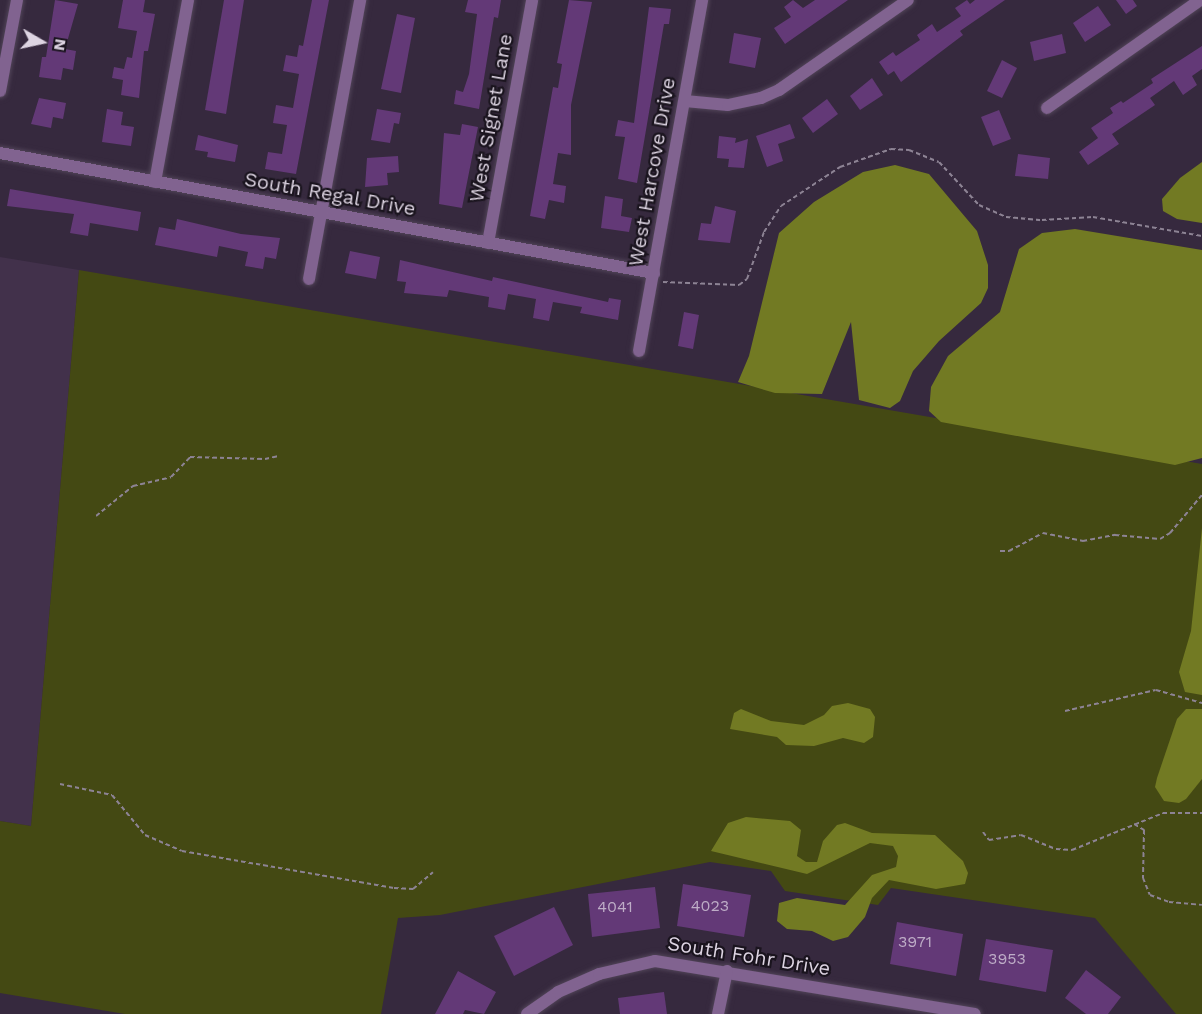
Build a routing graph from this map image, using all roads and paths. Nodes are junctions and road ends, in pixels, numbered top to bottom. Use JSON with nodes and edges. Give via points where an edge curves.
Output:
{"nodes":[{"id":1,"x":17,"y":0,"type":"edge"},
{"id":2,"x":188,"y":0,"type":"edge"},
{"id":3,"x":360,"y":0,"type":"edge"},
{"id":4,"x":532,"y":0,"type":"edge"},
{"id":5,"x":702,"y":0,"type":"edge"},
{"id":6,"x":908,"y":0,"type":"edge"},
{"id":7,"x":1200,"y":0,"type":"edge"},
{"id":8,"x":0,"y":91,"type":"edge"},
{"id":9,"x":685,"y":101,"type":"junction"},
{"id":10,"x":1047,"y":108,"type":"dead end"},
{"id":11,"x":0,"y":153,"type":"edge"},
{"id":12,"x":155,"y":182,"type":"junction"},
{"id":13,"x":322,"y":212,"type":"junction"},
{"id":14,"x":1202,"y":236,"type":"edge"},
{"id":15,"x":488,"y":243,"type":"junction"},
{"id":16,"x":653,"y":277,"type":"junction"},
{"id":17,"x":309,"y":279,"type":"dead end"},
{"id":18,"x":639,"y":351,"type":"dead end"},
{"id":19,"x":279,"y":456,"type":"dead end"},
{"id":20,"x":1202,"y":495,"type":"edge"},
{"id":21,"x":96,"y":516,"type":"dead end"},
{"id":22,"x":1000,"y":551,"type":"dead end"},
{"id":23,"x":1202,"y":703,"type":"edge"},
{"id":24,"x":1065,"y":711,"type":"dead end"},
{"id":25,"x":60,"y":784,"type":"dead end"},
{"id":26,"x":1202,"y":813,"type":"edge"},
{"id":27,"x":1134,"y":824,"type":"junction"},
{"id":28,"x":983,"y":832,"type":"dead end"},
{"id":29,"x":433,"y":872,"type":"dead end"},
{"id":30,"x":1202,"y":905,"type":"edge"},
{"id":31,"x":727,"y":971,"type":"junction"},
{"id":32,"x":527,"y":1014,"type":"edge"},
{"id":33,"x":718,"y":1014,"type":"edge"},
{"id":34,"x":975,"y":1014,"type":"edge"}],
"edges":[{"from":1,"to":8,"type":"street"},
{"from":2,"to":12,"type":"street"},
{"from":3,"to":13,"type":"street"},
{"from":4,"to":15,"type":"street","name":"West Signet Lane"},
{"from":5,"to":9,"type":"street","name":"West Harcove Drive"},
{"from":6,"to":9,"type":"street","via":[[779,90],[739,104]]},
{"from":7,"to":10,"type":"street"},
{"from":9,"to":16,"type":"street","name":"West Harcove Drive"},
{"from":11,"to":12,"type":"street","name":"South Regal Drive"},
{"from":12,"to":13,"type":"street","name":"South Regal Drive"},
{"from":13,"to":15,"type":"street","name":"South Regal Drive"},
{"from":13,"to":17,"type":"street"},
{"from":14,"to":16,"type":"path","via":[[1093,217],[1042,220],[993,213],[979,205],[939,162],[909,150],[891,149],[840,167],[781,206],[764,231],[747,279],[739,285]]},
{"from":15,"to":16,"type":"street","name":"South Regal Drive"},
{"from":16,"to":18,"type":"street","name":"West Harcove Drive"},
{"from":19,"to":21,"type":"path","via":[[190,457],[171,477],[133,486]]},
{"from":20,"to":22,"type":"path","via":[[1170,533],[1160,539],[1115,535],[1083,541],[1043,533],[1009,551]]},
{"from":23,"to":24,"type":"path","via":[[1156,690]]},
{"from":25,"to":29,"type":"path","via":[[112,795],[145,835],[182,851],[394,888],[413,889]]},
{"from":26,"to":27,"type":"path","via":[[1163,813]]},
{"from":27,"to":28,"type":"path","via":[[1072,850],[1056,849],[1021,835],[989,840]]},
{"from":27,"to":30,"type":"path","via":[[1144,831],[1143,878],[1150,895],[1168,902]]},
{"from":31,"to":32,"type":"street","name":"South Fohr Drive","via":[[655,961],[600,974],[558,992]]},
{"from":31,"to":33,"type":"street"},
{"from":31,"to":34,"type":"street","name":"South Fohr Drive"}]}
